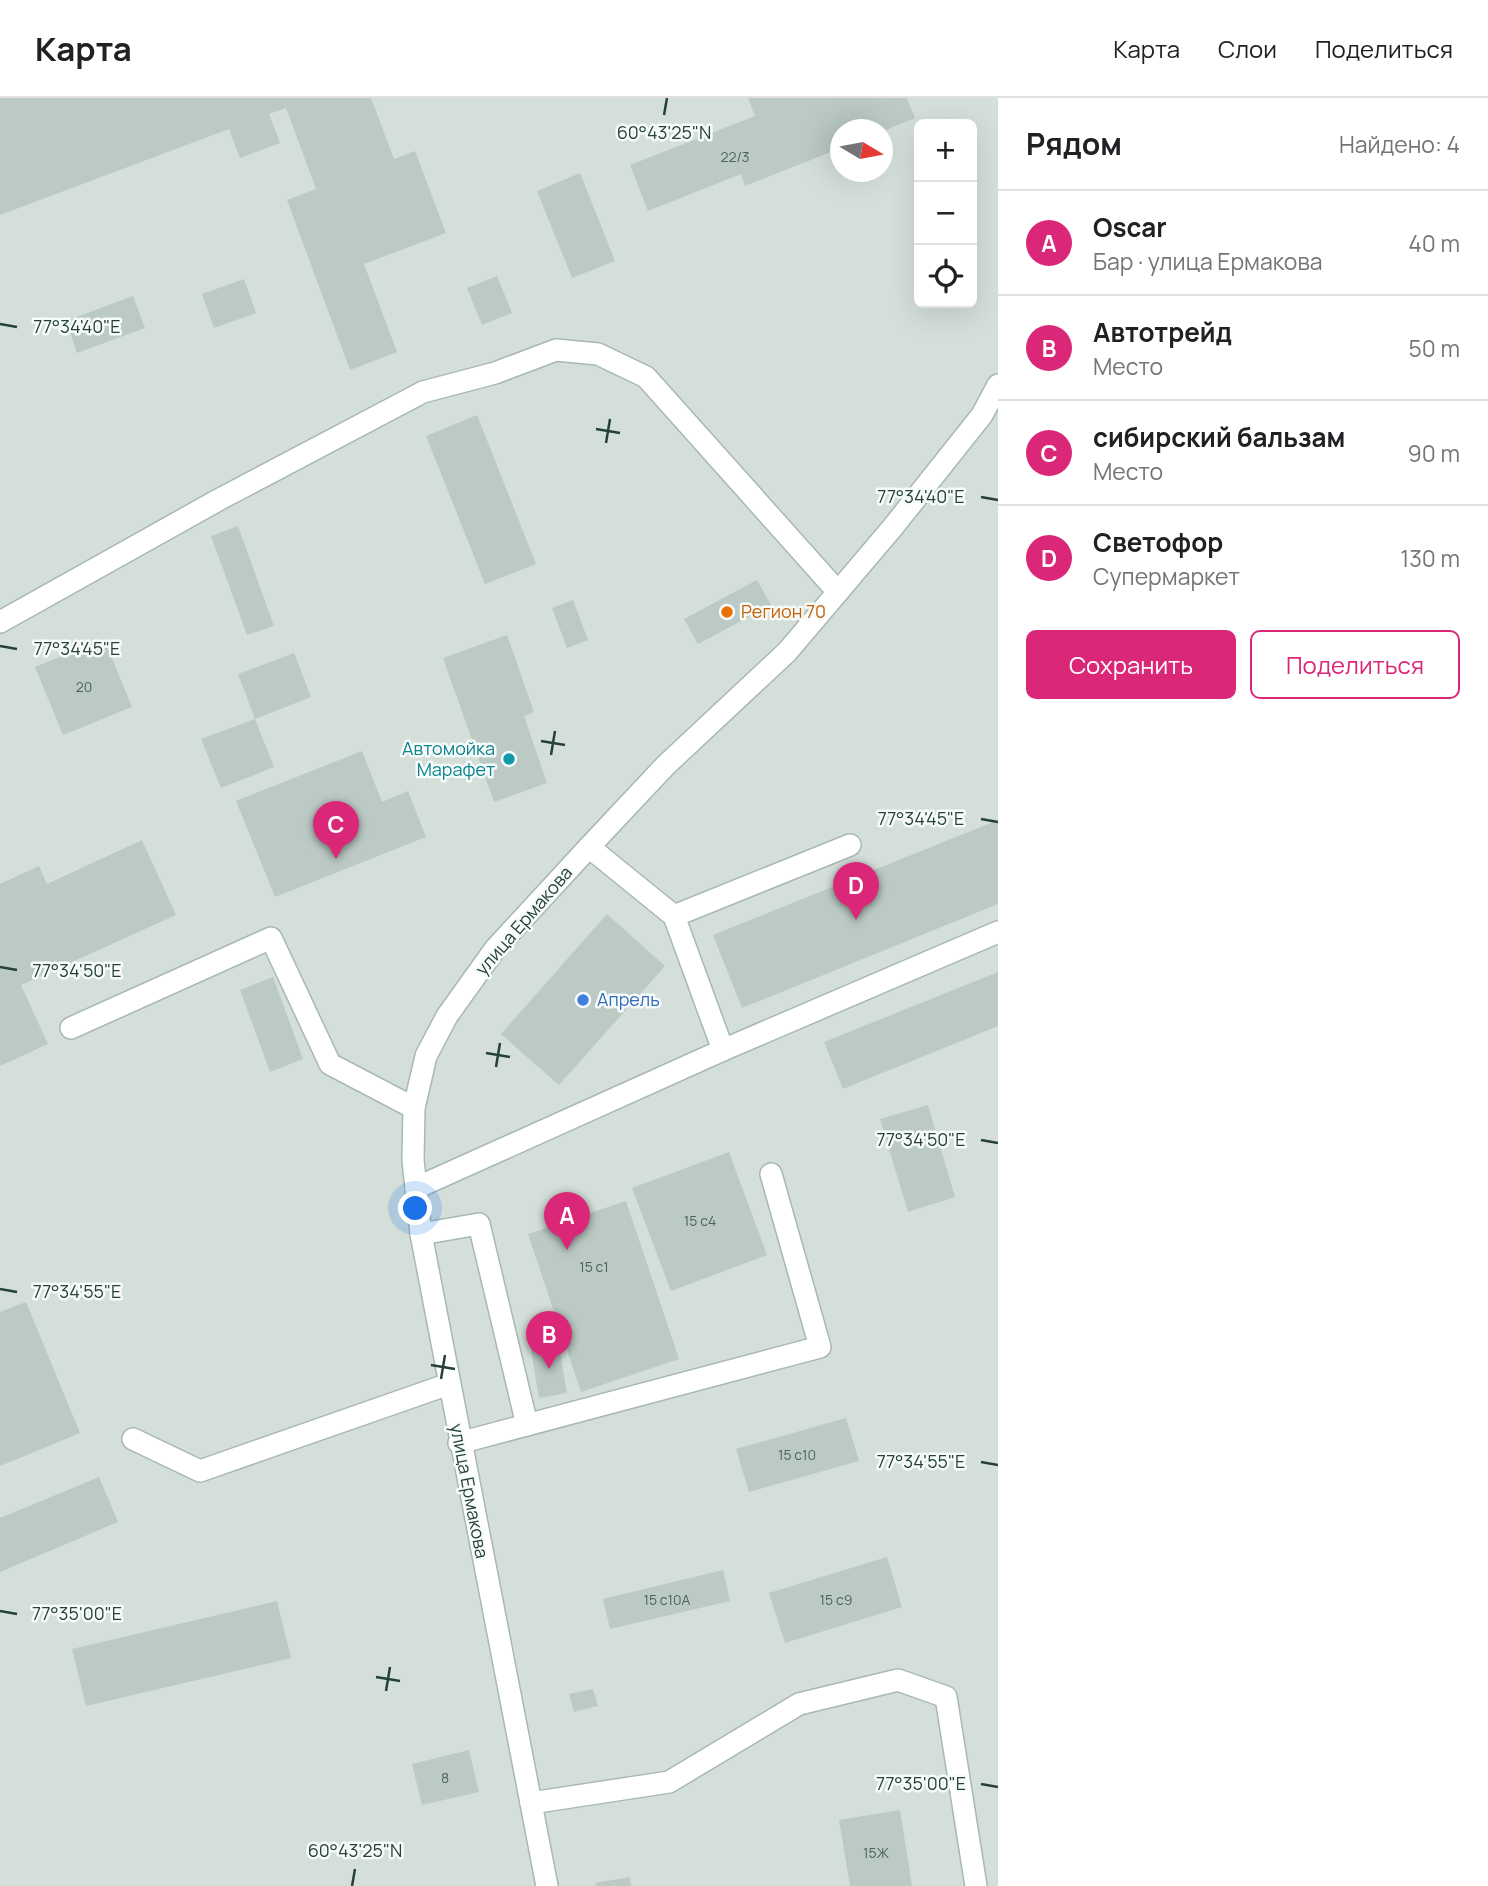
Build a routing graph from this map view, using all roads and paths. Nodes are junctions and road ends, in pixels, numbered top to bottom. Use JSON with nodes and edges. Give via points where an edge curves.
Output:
{"nodes":[{"id":1,"x":998,"y":385,"type":"edge"},
{"id":2,"x":990,"y":417,"type":"edge"},
{"id":3,"x":838,"y":592,"type":"junction"},
{"id":4,"x":0,"y":622,"type":"edge"},
{"id":5,"x":850,"y":845,"type":"dead end"},
{"id":6,"x":589,"y":847,"type":"junction"},
{"id":7,"x":674,"y":916,"type":"junction"},
{"id":8,"x":998,"y":932,"type":"edge"},
{"id":9,"x":71,"y":1028,"type":"dead end"},
{"id":10,"x":723,"y":1050,"type":"junction"},
{"id":11,"x":414,"y":1108,"type":"junction"},
{"id":12,"x":771,"y":1174,"type":"dead end"},
{"id":13,"x":416,"y":1188,"type":"junction"},
{"id":14,"x":421,"y":1234,"type":"junction"},
{"id":15,"x":449,"y":1384,"type":"junction"},
{"id":16,"x":527,"y":1425,"type":"junction"},
{"id":17,"x":133,"y":1440,"type":"dead end"},
{"id":18,"x":459,"y":1443,"type":"junction"},
{"id":19,"x":531,"y":1803,"type":"junction"},
{"id":20,"x":547,"y":1886,"type":"edge"},
{"id":21,"x":976,"y":1886,"type":"edge"}],
"edges":[{"from":1,"to":2,"type":"street","name":"улица Ермакова"},
{"from":2,"to":3,"type":"street","name":"улица Ермакова"},
{"from":3,"to":4,"type":"street","via":[[646,377],[598,355],[556,350],[423,393]]},
{"from":3,"to":6,"type":"street","name":"улица Ермакова","via":[[787,652],[665,766]]},
{"from":5,"to":7,"type":"street"},
{"from":6,"to":7,"type":"street"},
{"from":6,"to":11,"type":"street","name":"улица Ермакова","via":[[495,949],[447,1016],[426,1056]]},
{"from":7,"to":10,"type":"street"},
{"from":8,"to":10,"type":"street"},
{"from":9,"to":11,"type":"street","via":[[271,938],[330,1064]]},
{"from":10,"to":13,"type":"street"},
{"from":11,"to":13,"type":"street","name":"улица Ермакова"},
{"from":12,"to":16,"type":"street","via":[[820,1347]]},
{"from":13,"to":14,"type":"street","name":"улица Ермакова"},
{"from":14,"to":15,"type":"street","name":"улица Ермакова"},
{"from":14,"to":16,"type":"street","via":[[479,1224]]},
{"from":15,"to":17,"type":"street","via":[[200,1471]]},
{"from":15,"to":18,"type":"street","name":"улица Ермакова"},
{"from":16,"to":18,"type":"street"},
{"from":18,"to":19,"type":"street","name":"улица Ермакова"},
{"from":19,"to":20,"type":"street","name":"улица Ермакова"},
{"from":19,"to":21,"type":"street","via":[[668,1782],[799,1704],[898,1680],[946,1697]]}]}
